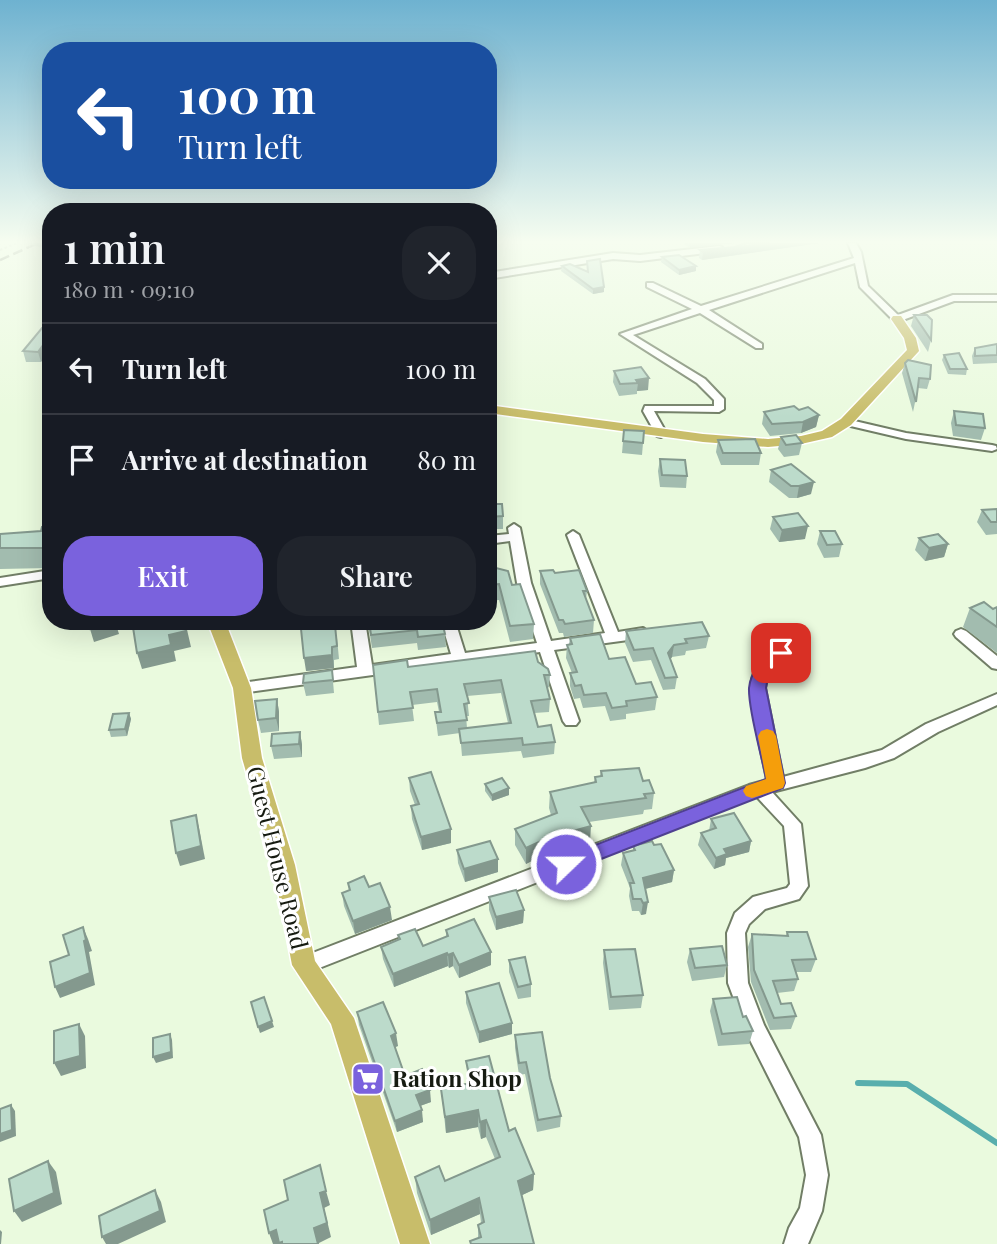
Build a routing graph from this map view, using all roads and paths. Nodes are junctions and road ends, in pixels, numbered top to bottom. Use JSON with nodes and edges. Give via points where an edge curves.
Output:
{"nodes":[{"id":1,"x":683,"y":301,"type":"edge"},
{"id":2,"x":729,"y":301,"type":"edge"},
{"id":3,"x":878,"y":301,"type":"edge"},
{"id":4,"x":945,"y":301,"type":"edge"},
{"id":5,"x":701,"y":310,"type":"junction"},
{"id":6,"x":897,"y":319,"type":"junction"},
{"id":7,"x":758,"y":346,"type":"dead end"},
{"id":8,"x":497,"y":410,"type":"edge"},
{"id":9,"x":846,"y":422,"type":"junction"},
{"id":10,"x":661,"y":434,"type":"junction"},
{"id":11,"x":992,"y":448,"type":"dead end"},
{"id":12,"x":573,"y":535,"type":"dead end"},
{"id":13,"x":497,"y":538,"type":"edge"},
{"id":14,"x":42,"y":575,"type":"edge"},
{"id":15,"x":0,"y":582,"type":"edge"},
{"id":16,"x":219,"y":630,"type":"edge"},
{"id":17,"x":359,"y":630,"type":"edge"},
{"id":18,"x":451,"y":630,"type":"edge"},
{"id":19,"x":664,"y":630,"type":"edge"},
{"id":20,"x":961,"y":634,"type":"dead end"},
{"id":21,"x":612,"y":636,"type":"junction"},
{"id":22,"x":547,"y":645,"type":"junction"},
{"id":23,"x":781,"y":653,"type":"dead end"},
{"id":24,"x":459,"y":658,"type":"junction"},
{"id":25,"x":997,"y":664,"type":"edge"},
{"id":26,"x":365,"y":671,"type":"junction"},
{"id":27,"x":242,"y":688,"type":"junction"},
{"id":28,"x":997,"y":699,"type":"edge"},
{"id":29,"x":571,"y":721,"type":"dead end"},
{"id":30,"x":767,"y":786,"type":"junction"},
{"id":31,"x":304,"y":965,"type":"junction"},
{"id":32,"x":415,"y":1244,"type":"edge"},
{"id":33,"x":796,"y":1244,"type":"edge"}],
"edges":[{"from":1,"to":5,"type":"street"},
{"from":2,"to":5,"type":"street"},
{"from":3,"to":6,"type":"street"},
{"from":4,"to":6,"type":"street"},
{"from":5,"to":7,"type":"street"},
{"from":5,"to":10,"type":"street","via":[[625,334],[701,381],[719,399],[719,409],[649,408]]},
{"from":6,"to":9,"type":"main road","via":[[913,351]]},
{"from":8,"to":10,"type":"main road"},
{"from":9,"to":10,"type":"main road","via":[[827,434],[768,443]]},
{"from":9,"to":11,"type":"street"},
{"from":12,"to":21,"type":"street"},
{"from":13,"to":22,"type":"street","via":[[515,533],[524,583]]},
{"from":14,"to":15,"type":"street"},
{"from":16,"to":27,"type":"main road","name":"Guest House Road"},
{"from":17,"to":26,"type":"street"},
{"from":18,"to":24,"type":"street"},
{"from":19,"to":21,"type":"street"},
{"from":20,"to":25,"type":"street"},
{"from":21,"to":22,"type":"street"},
{"from":22,"to":24,"type":"street"},
{"from":22,"to":29,"type":"street"},
{"from":23,"to":30,"type":"street","via":[[760,675],[758,688]]},
{"from":24,"to":26,"type":"street"},
{"from":26,"to":27,"type":"street"},
{"from":27,"to":31,"type":"main road","name":"Guest House Road","via":[[252,758],[284,865]]},
{"from":28,"to":30,"type":"street","via":[[876,758]]},
{"from":30,"to":31,"type":"street"},
{"from":30,"to":33,"type":"street","via":[[792,824],[799,887],[793,894],[759,903],[742,919],[736,933],[737,983],[755,1029],[810,1135],[817,1175],[811,1211]]},
{"from":31,"to":32,"type":"main road","name":"Guest House Road","via":[[342,1018]]}]}
